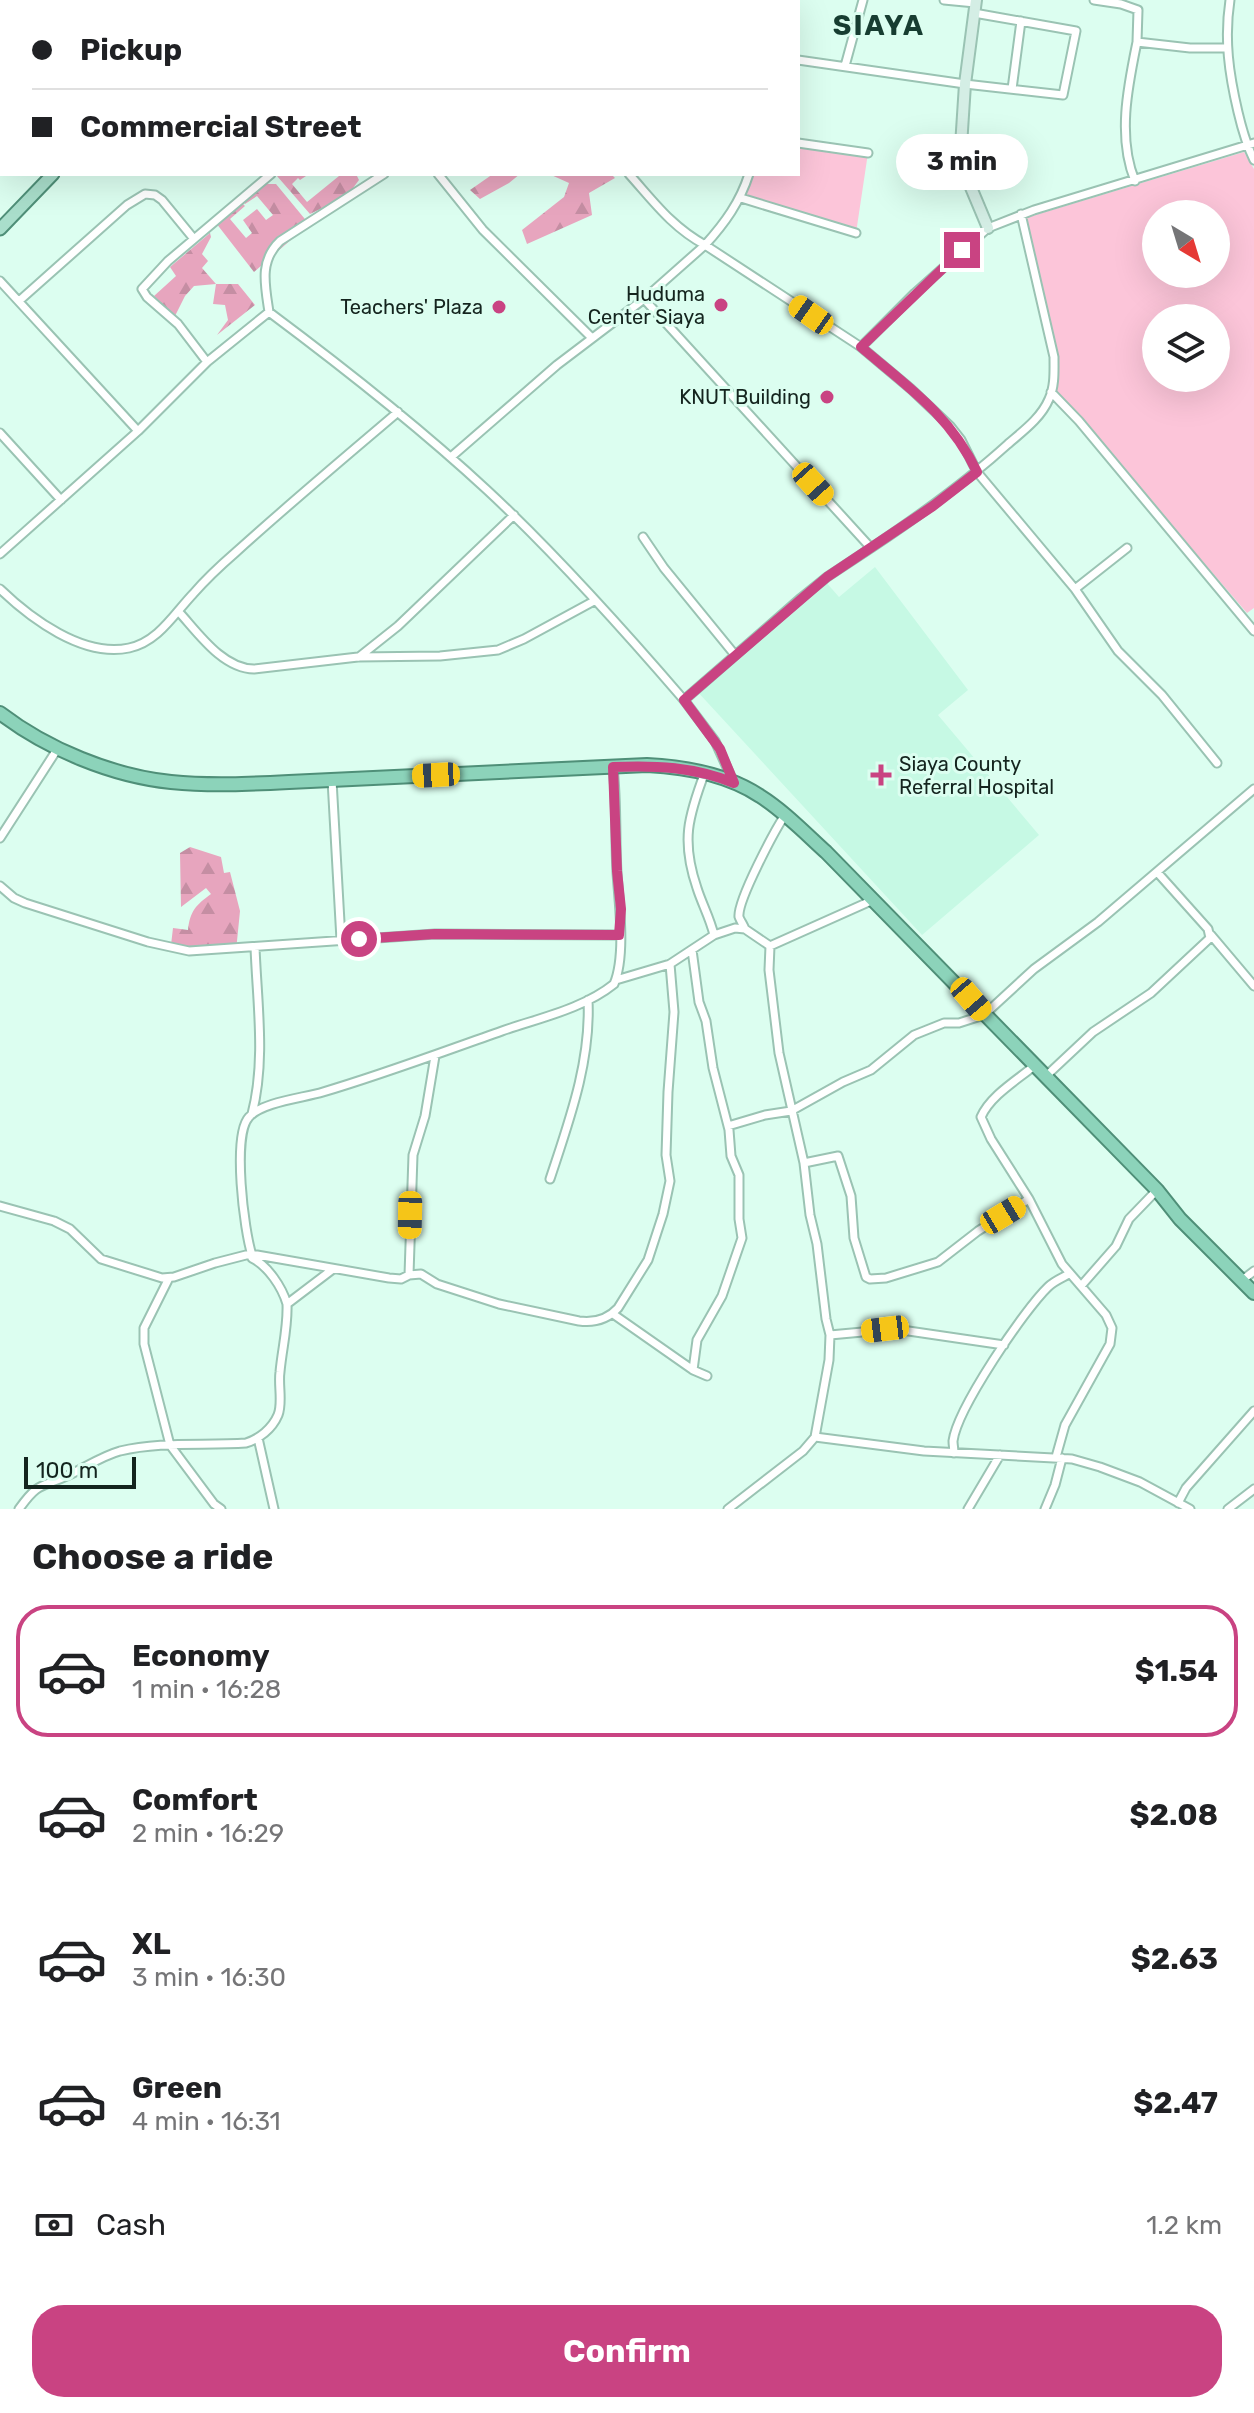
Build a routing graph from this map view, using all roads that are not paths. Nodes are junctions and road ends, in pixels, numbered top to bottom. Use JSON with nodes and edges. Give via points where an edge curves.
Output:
{"nodes":[{"id":1,"x":863,"y":0,"type":"edge"},
{"id":2,"x":944,"y":0,"type":"edge"},
{"id":3,"x":1094,"y":0,"type":"edge"},
{"id":4,"x":1230,"y":0,"type":"edge"},
{"id":5,"x":975,"y":6,"type":"edge"},
{"id":6,"x":1021,"y":21,"type":"junction"},
{"id":7,"x":1137,"y":42,"type":"junction"},
{"id":8,"x":1226,"y":48,"type":"junction"},
{"id":9,"x":800,"y":60,"type":"edge"},
{"id":10,"x":845,"y":66,"type":"junction"},
{"id":11,"x":965,"y":84,"type":"junction"},
{"id":12,"x":1012,"y":89,"type":"junction"},
{"id":13,"x":800,"y":143,"type":"edge"},
{"id":14,"x":1250,"y":144,"type":"edge"},
{"id":15,"x":868,"y":153,"type":"dead end"},
{"id":16,"x":1254,"y":160,"type":"edge"},
{"id":17,"x":51,"y":176,"type":"edge"},
{"id":18,"x":269,"y":176,"type":"edge"},
{"id":19,"x":381,"y":176,"type":"edge"},
{"id":20,"x":440,"y":176,"type":"edge"},
{"id":21,"x":631,"y":176,"type":"edge"},
{"id":22,"x":748,"y":176,"type":"edge"},
{"id":23,"x":1135,"y":181,"type":"junction"},
{"id":24,"x":741,"y":198,"type":"junction"},
{"id":25,"x":1021,"y":214,"type":"junction"},
{"id":26,"x":988,"y":228,"type":"junction"},
{"id":27,"x":0,"y":229,"type":"edge"},
{"id":28,"x":856,"y":233,"type":"dead end"},
{"id":29,"x":194,"y":239,"type":"junction"},
{"id":30,"x":705,"y":245,"type":"junction"},
{"id":31,"x":0,"y":281,"type":"edge"},
{"id":32,"x":644,"y":299,"type":"junction"},
{"id":33,"x":19,"y":301,"type":"junction"},
{"id":34,"x":269,"y":312,"type":"junction"},
{"id":35,"x":591,"y":337,"type":"junction"},
{"id":36,"x":861,"y":347,"type":"junction"},
{"id":37,"x":207,"y":362,"type":"junction"},
{"id":38,"x":1051,"y":392,"type":"junction"},
{"id":39,"x":398,"y":412,"type":"junction"},
{"id":40,"x":138,"y":431,"type":"junction"},
{"id":41,"x":0,"y":433,"type":"edge"},
{"id":42,"x":451,"y":457,"type":"junction"},
{"id":43,"x":977,"y":472,"type":"junction"},
{"id":44,"x":61,"y":500,"type":"junction"},
{"id":45,"x":514,"y":515,"type":"junction"},
{"id":46,"x":643,"y":537,"type":"dead end"},
{"id":47,"x":871,"y":548,"type":"junction"},
{"id":48,"x":1127,"y":548,"type":"dead end"},
{"id":49,"x":0,"y":554,"type":"edge"},
{"id":50,"x":0,"y":589,"type":"edge"},
{"id":51,"x":1075,"y":589,"type":"junction"},
{"id":52,"x":594,"y":601,"type":"junction"},
{"id":53,"x":179,"y":612,"type":"junction"},
{"id":54,"x":1253,"y":628,"type":"edge"},
{"id":55,"x":735,"y":655,"type":"junction"},
{"id":56,"x":358,"y":657,"type":"junction"},
{"id":57,"x":684,"y":700,"type":"junction"},
{"id":58,"x":0,"y":713,"type":"edge"},
{"id":59,"x":58,"y":748,"type":"junction"},
{"id":60,"x":1217,"y":763,"type":"dead end"},
{"id":61,"x":613,"y":767,"type":"junction"},
{"id":62,"x":705,"y":772,"type":"junction"},
{"id":63,"x":332,"y":780,"type":"junction"},
{"id":64,"x":734,"y":783,"type":"junction"},
{"id":65,"x":1254,"y":789,"type":"edge"},
{"id":66,"x":785,"y":815,"type":"junction"},
{"id":67,"x":4,"y":824,"type":"edge"},
{"id":68,"x":0,"y":838,"type":"edge"},
{"id":69,"x":1157,"y":872,"type":"junction"},
{"id":70,"x":0,"y":886,"type":"edge"},
{"id":71,"x":873,"y":900,"type":"junction"},
{"id":72,"x":745,"y":929,"type":"junction"},
{"id":73,"x":619,"y":935,"type":"junction"},
{"id":74,"x":714,"y":935,"type":"junction"},
{"id":75,"x":1211,"y":935,"type":"junction"},
{"id":76,"x":341,"y":940,"type":"junction"},
{"id":77,"x":770,"y":946,"type":"junction"},
{"id":78,"x":255,"y":947,"type":"junction"},
{"id":79,"x":692,"y":950,"type":"junction"},
{"id":80,"x":670,"y":964,"type":"junction"},
{"id":81,"x":616,"y":980,"type":"junction"},
{"id":82,"x":1254,"y":986,"type":"edge"},
{"id":83,"x":588,"y":1000,"type":"junction"},
{"id":84,"x":984,"y":1015,"type":"junction"},
{"id":85,"x":435,"y":1056,"type":"junction"},
{"id":86,"x":1034,"y":1066,"type":"junction"},
{"id":87,"x":1045,"y":1077,"type":"junction"},
{"id":88,"x":791,"y":1111,"type":"junction"},
{"id":89,"x":252,"y":1114,"type":"junction"},
{"id":90,"x":728,"y":1126,"type":"junction"},
{"id":91,"x":804,"y":1163,"type":"junction"},
{"id":92,"x":550,"y":1179,"type":"dead end"},
{"id":93,"x":1157,"y":1190,"type":"junction"},
{"id":94,"x":1029,"y":1199,"type":"junction"},
{"id":95,"x":0,"y":1206,"type":"edge"},
{"id":96,"x":249,"y":1255,"type":"junction"},
{"id":97,"x":334,"y":1269,"type":"junction"},
{"id":98,"x":1254,"y":1271,"type":"edge"},
{"id":99,"x":1069,"y":1274,"type":"junction"},
{"id":100,"x":409,"y":1275,"type":"junction"},
{"id":101,"x":169,"y":1278,"type":"junction"},
{"id":102,"x":1241,"y":1281,"type":"junction"},
{"id":103,"x":1081,"y":1286,"type":"junction"},
{"id":104,"x":1254,"y":1293,"type":"edge"},
{"id":105,"x":287,"y":1304,"type":"junction"},
{"id":106,"x":613,"y":1314,"type":"junction"},
{"id":107,"x":830,"y":1335,"type":"junction"},
{"id":108,"x":1004,"y":1345,"type":"junction"},
{"id":109,"x":693,"y":1370,"type":"junction"},
{"id":110,"x":707,"y":1376,"type":"dead end"},
{"id":111,"x":1254,"y":1411,"type":"edge"},
{"id":112,"x":815,"y":1437,"type":"junction"},
{"id":113,"x":258,"y":1438,"type":"junction"},
{"id":114,"x":170,"y":1445,"type":"junction"},
{"id":115,"x":954,"y":1453,"type":"junction"},
{"id":116,"x":1000,"y":1455,"type":"junction"},
{"id":117,"x":1059,"y":1458,"type":"junction"},
{"id":118,"x":1254,"y":1489,"type":"edge"},
{"id":119,"x":1178,"y":1503,"type":"junction"},
{"id":120,"x":19,"y":1509,"type":"edge"},
{"id":121,"x":221,"y":1509,"type":"edge"},
{"id":122,"x":274,"y":1509,"type":"edge"},
{"id":123,"x":728,"y":1509,"type":"edge"},
{"id":124,"x":968,"y":1509,"type":"edge"},
{"id":125,"x":1045,"y":1509,"type":"edge"},
{"id":126,"x":1190,"y":1509,"type":"edge"},
{"id":127,"x":1228,"y":1509,"type":"edge"}],
"edges":[{"from":1,"to":10,"type":"street"},
{"from":2,"to":5,"type":"street"},
{"from":3,"to":7,"type":"street","via":[[1138,10]]},
{"from":4,"to":8,"type":"street"},
{"from":5,"to":6,"type":"street"},
{"from":5,"to":11,"type":"main road"},
{"from":6,"to":12,"type":"street"},
{"from":6,"to":12,"type":"street","via":[[1076,31],[1063,95]]},
{"from":7,"to":8,"type":"street"},
{"from":7,"to":23,"type":"street","via":[[1125,144]]},
{"from":8,"to":14,"type":"street"},
{"from":9,"to":10,"type":"street"},
{"from":10,"to":11,"type":"street"},
{"from":11,"to":12,"type":"street"},
{"from":11,"to":26,"type":"main road","via":[[962,161]]},
{"from":13,"to":15,"type":"street"},
{"from":14,"to":16,"type":"street"},
{"from":14,"to":23,"type":"street"},
{"from":17,"to":27,"type":"main road"},
{"from":18,"to":29,"type":"street"},
{"from":19,"to":34,"type":"street","via":[[271,250],[266,270]]},
{"from":20,"to":35,"type":"street","via":[[483,230]]},
{"from":21,"to":30,"type":"street","via":[[669,220]]},
{"from":22,"to":24,"type":"street"},
{"from":23,"to":25,"type":"street"},
{"from":24,"to":28,"type":"street"},
{"from":24,"to":30,"type":"street"},
{"from":25,"to":26,"type":"street"},
{"from":25,"to":38,"type":"street","via":[[1054,357]]},
{"from":26,"to":36,"type":"street"},
{"from":29,"to":33,"type":"street","via":[[162,200],[145,194]]},
{"from":29,"to":37,"type":"street","via":[[142,289]]},
{"from":30,"to":32,"type":"street"},
{"from":30,"to":36,"type":"street"},
{"from":31,"to":33,"type":"street"},
{"from":32,"to":35,"type":"street"},
{"from":32,"to":47,"type":"street"},
{"from":33,"to":40,"type":"street"},
{"from":34,"to":37,"type":"street"},
{"from":34,"to":39,"type":"street"},
{"from":35,"to":42,"type":"street"},
{"from":36,"to":43,"type":"street","via":[[950,426]]},
{"from":37,"to":40,"type":"street"},
{"from":38,"to":43,"type":"street","via":[[1031,424]]},
{"from":38,"to":54,"type":"street"},
{"from":39,"to":42,"type":"street"},
{"from":39,"to":53,"type":"street","via":[[237,551]]},
{"from":40,"to":44,"type":"street"},
{"from":41,"to":44,"type":"street"},
{"from":42,"to":45,"type":"street"},
{"from":43,"to":47,"type":"street"},
{"from":43,"to":51,"type":"street"},
{"from":44,"to":49,"type":"street"},
{"from":45,"to":52,"type":"street"},
{"from":45,"to":56,"type":"street","via":[[398,626]]},
{"from":46,"to":55,"type":"street"},
{"from":47,"to":55,"type":"street","via":[[827,577]]},
{"from":48,"to":51,"type":"street"},
{"from":50,"to":53,"type":"street","via":[[50,629],[115,649],[150,639]]},
{"from":51,"to":60,"type":"street","via":[[1118,651]]},
{"from":52,"to":56,"type":"street","via":[[498,650]]},
{"from":52,"to":57,"type":"street"},
{"from":53,"to":56,"type":"street","via":[[221,655],[247,669]]},
{"from":55,"to":57,"type":"street"},
{"from":57,"to":64,"type":"street","via":[[720,749]]},
{"from":58,"to":59,"type":"highway"},
{"from":59,"to":63,"type":"highway","via":[[108,768],[170,782]]},
{"from":59,"to":67,"type":"street"},
{"from":61,"to":62,"type":"highway"},
{"from":61,"to":63,"type":"highway"},
{"from":61,"to":73,"type":"street"},
{"from":62,"to":64,"type":"highway"},
{"from":62,"to":74,"type":"street","via":[[687,824],[687,841]]},
{"from":63,"to":76,"type":"street"},
{"from":64,"to":66,"type":"highway"},
{"from":65,"to":69,"type":"street"},
{"from":66,"to":71,"type":"highway"},
{"from":66,"to":72,"type":"street","via":[[744,897],[739,917]]},
{"from":67,"to":68,"type":"street"},
{"from":69,"to":75,"type":"street"},
{"from":69,"to":84,"type":"street"},
{"from":70,"to":78,"type":"street","via":[[25,903],[171,948]]},
{"from":71,"to":77,"type":"street"},
{"from":71,"to":84,"type":"highway"},
{"from":72,"to":74,"type":"street"},
{"from":72,"to":77,"type":"street"},
{"from":73,"to":76,"type":"street","via":[[435,934]]},
{"from":73,"to":81,"type":"street"},
{"from":74,"to":79,"type":"street"},
{"from":75,"to":82,"type":"street"},
{"from":75,"to":87,"type":"street","via":[[1151,993],[1093,1032]]},
{"from":76,"to":78,"type":"street"},
{"from":77,"to":88,"type":"street","via":[[779,1053]]},
{"from":78,"to":89,"type":"street","via":[[259,1083]]},
{"from":79,"to":80,"type":"street"},
{"from":79,"to":90,"type":"street"},
{"from":80,"to":81,"type":"street"},
{"from":80,"to":106,"type":"street","via":[[670,1181],[648,1260]]},
{"from":81,"to":83,"type":"street"},
{"from":83,"to":85,"type":"street"},
{"from":83,"to":92,"type":"street","via":[[581,1080]]},
{"from":84,"to":86,"type":"highway"},
{"from":84,"to":88,"type":"street","via":[[914,1035],[871,1070]]},
{"from":85,"to":89,"type":"street"},
{"from":85,"to":100,"type":"street","via":[[413,1155]]},
{"from":86,"to":87,"type":"highway"},
{"from":86,"to":94,"type":"street","via":[[981,1117]]},
{"from":87,"to":93,"type":"highway"},
{"from":88,"to":90,"type":"street"},
{"from":88,"to":91,"type":"street"},
{"from":89,"to":96,"type":"street","via":[[242,1130],[241,1176]]},
{"from":90,"to":109,"type":"street","via":[[739,1175],[742,1238],[722,1296],[697,1340]]},
{"from":91,"to":94,"type":"street","via":[[838,1156],[851,1196],[858,1255],[870,1279],[938,1262]]},
{"from":91,"to":107,"type":"street"},
{"from":93,"to":102,"type":"highway"},
{"from":93,"to":103,"type":"street"},
{"from":94,"to":99,"type":"street"},
{"from":95,"to":101,"type":"street","via":[[64,1225],[101,1259]]},
{"from":96,"to":97,"type":"street"},
{"from":96,"to":101,"type":"street"},
{"from":96,"to":105,"type":"street","via":[[264,1267]]},
{"from":97,"to":100,"type":"street","via":[[401,1279]]},
{"from":97,"to":105,"type":"street"},
{"from":98,"to":102,"type":"street"},
{"from":99,"to":103,"type":"street"},
{"from":99,"to":108,"type":"street","via":[[1046,1289]]},
{"from":100,"to":106,"type":"street","via":[[421,1274],[486,1300],[579,1321],[590,1323]]},
{"from":101,"to":114,"type":"street","via":[[143,1335]]},
{"from":102,"to":104,"type":"highway"},
{"from":103,"to":117,"type":"street","via":[[1110,1320],[1113,1336],[1065,1425]]},
{"from":105,"to":113,"type":"street","via":[[279,1409]]},
{"from":106,"to":109,"type":"street"},
{"from":107,"to":108,"type":"street","via":[[895,1329]]},
{"from":107,"to":112,"type":"street"},
{"from":108,"to":115,"type":"street","via":[[960,1421]]},
{"from":109,"to":110,"type":"street"},
{"from":111,"to":119,"type":"street"},
{"from":112,"to":115,"type":"street"},
{"from":112,"to":123,"type":"street"},
{"from":113,"to":114,"type":"street","via":[[246,1443]]},
{"from":113,"to":122,"type":"street"},
{"from":114,"to":120,"type":"street","via":[[121,1451],[41,1484]]},
{"from":114,"to":121,"type":"street"},
{"from":115,"to":116,"type":"street"},
{"from":116,"to":117,"type":"street"},
{"from":116,"to":124,"type":"street"},
{"from":117,"to":119,"type":"street","via":[[1114,1472]]},
{"from":117,"to":125,"type":"street"},
{"from":118,"to":127,"type":"street"},
{"from":119,"to":126,"type":"street"}]}
